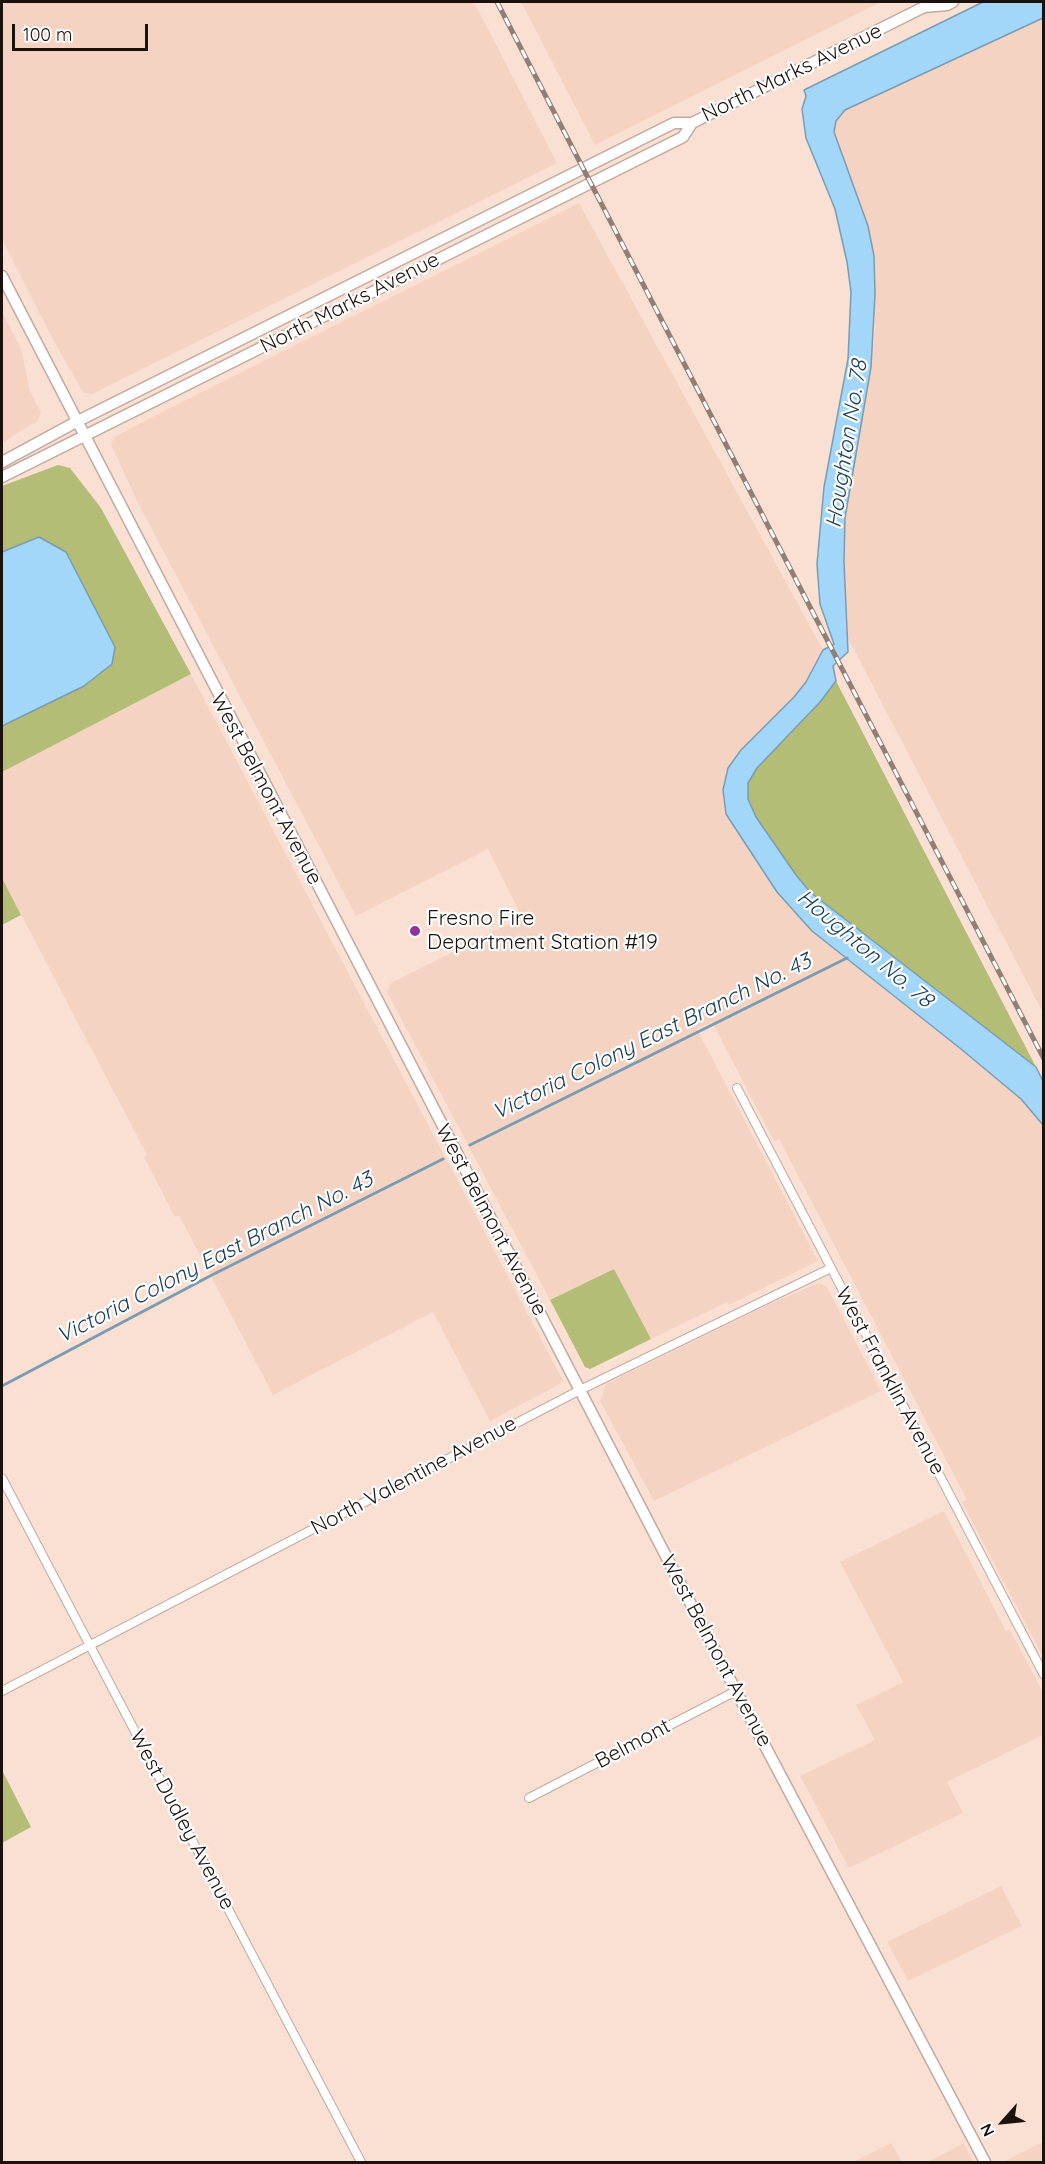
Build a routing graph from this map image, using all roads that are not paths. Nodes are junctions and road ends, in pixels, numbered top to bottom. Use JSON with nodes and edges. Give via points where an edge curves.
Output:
{"nodes":[{"id":1,"x":953,"y":2,"type":"edge"},
{"id":2,"x":926,"y":4,"type":"edge"},
{"id":3,"x":692,"y":123,"type":"junction"},
{"id":4,"x":2,"y":276,"type":"edge"},
{"id":5,"x":76,"y":422,"type":"junction"},
{"id":6,"x":83,"y":436,"type":"junction"},
{"id":7,"x":2,"y":462,"type":"edge"},
{"id":8,"x":2,"y":477,"type":"edge"},
{"id":9,"x":737,"y":1088,"type":"dead end"},
{"id":10,"x":831,"y":1268,"type":"junction"},
{"id":11,"x":580,"y":1390,"type":"junction"},
{"id":12,"x":2,"y":1478,"type":"edge"},
{"id":13,"x":90,"y":1645,"type":"junction"},
{"id":14,"x":1044,"y":1675,"type":"edge"},
{"id":15,"x":736,"y":1690,"type":"junction"},
{"id":16,"x":2,"y":1691,"type":"edge"},
{"id":17,"x":529,"y":1798,"type":"dead end"},
{"id":18,"x":361,"y":2163,"type":"edge"},
{"id":19,"x":984,"y":2163,"type":"edge"}],
"edges":[{"from":1,"to":2,"type":"main road","name":"North Marks Avenue"},
{"from":2,"to":3,"type":"main road","name":"North Marks Avenue"},
{"from":3,"to":5,"type":"main road","name":"North Marks Avenue","via":[[674,123]]},
{"from":3,"to":6,"type":"main road","name":"North Marks Avenue","via":[[683,137]]},
{"from":4,"to":5,"type":"main road","name":"West Belmont Avenue"},
{"from":5,"to":6,"type":"main road","name":"West Belmont Avenue"},
{"from":5,"to":7,"type":"main road","name":"North Marks Avenue"},
{"from":6,"to":8,"type":"main road","name":"North Marks Avenue"},
{"from":6,"to":11,"type":"main road","name":"West Belmont Avenue"},
{"from":9,"to":10,"type":"street","name":"West Franklin Avenue"},
{"from":10,"to":11,"type":"street","name":"North Valentine Avenue"},
{"from":10,"to":14,"type":"street","name":"West Franklin Avenue"},
{"from":11,"to":13,"type":"street","name":"North Valentine Avenue"},
{"from":11,"to":15,"type":"main road","name":"West Belmont Avenue"},
{"from":12,"to":13,"type":"street","name":"West Dudley Avenue"},
{"from":13,"to":16,"type":"street","name":"North Valentine Avenue"},
{"from":13,"to":18,"type":"street","name":"West Dudley Avenue"},
{"from":15,"to":17,"type":"street","name":"Belmont"},
{"from":15,"to":19,"type":"main road","name":"West Belmont Avenue"}]}
